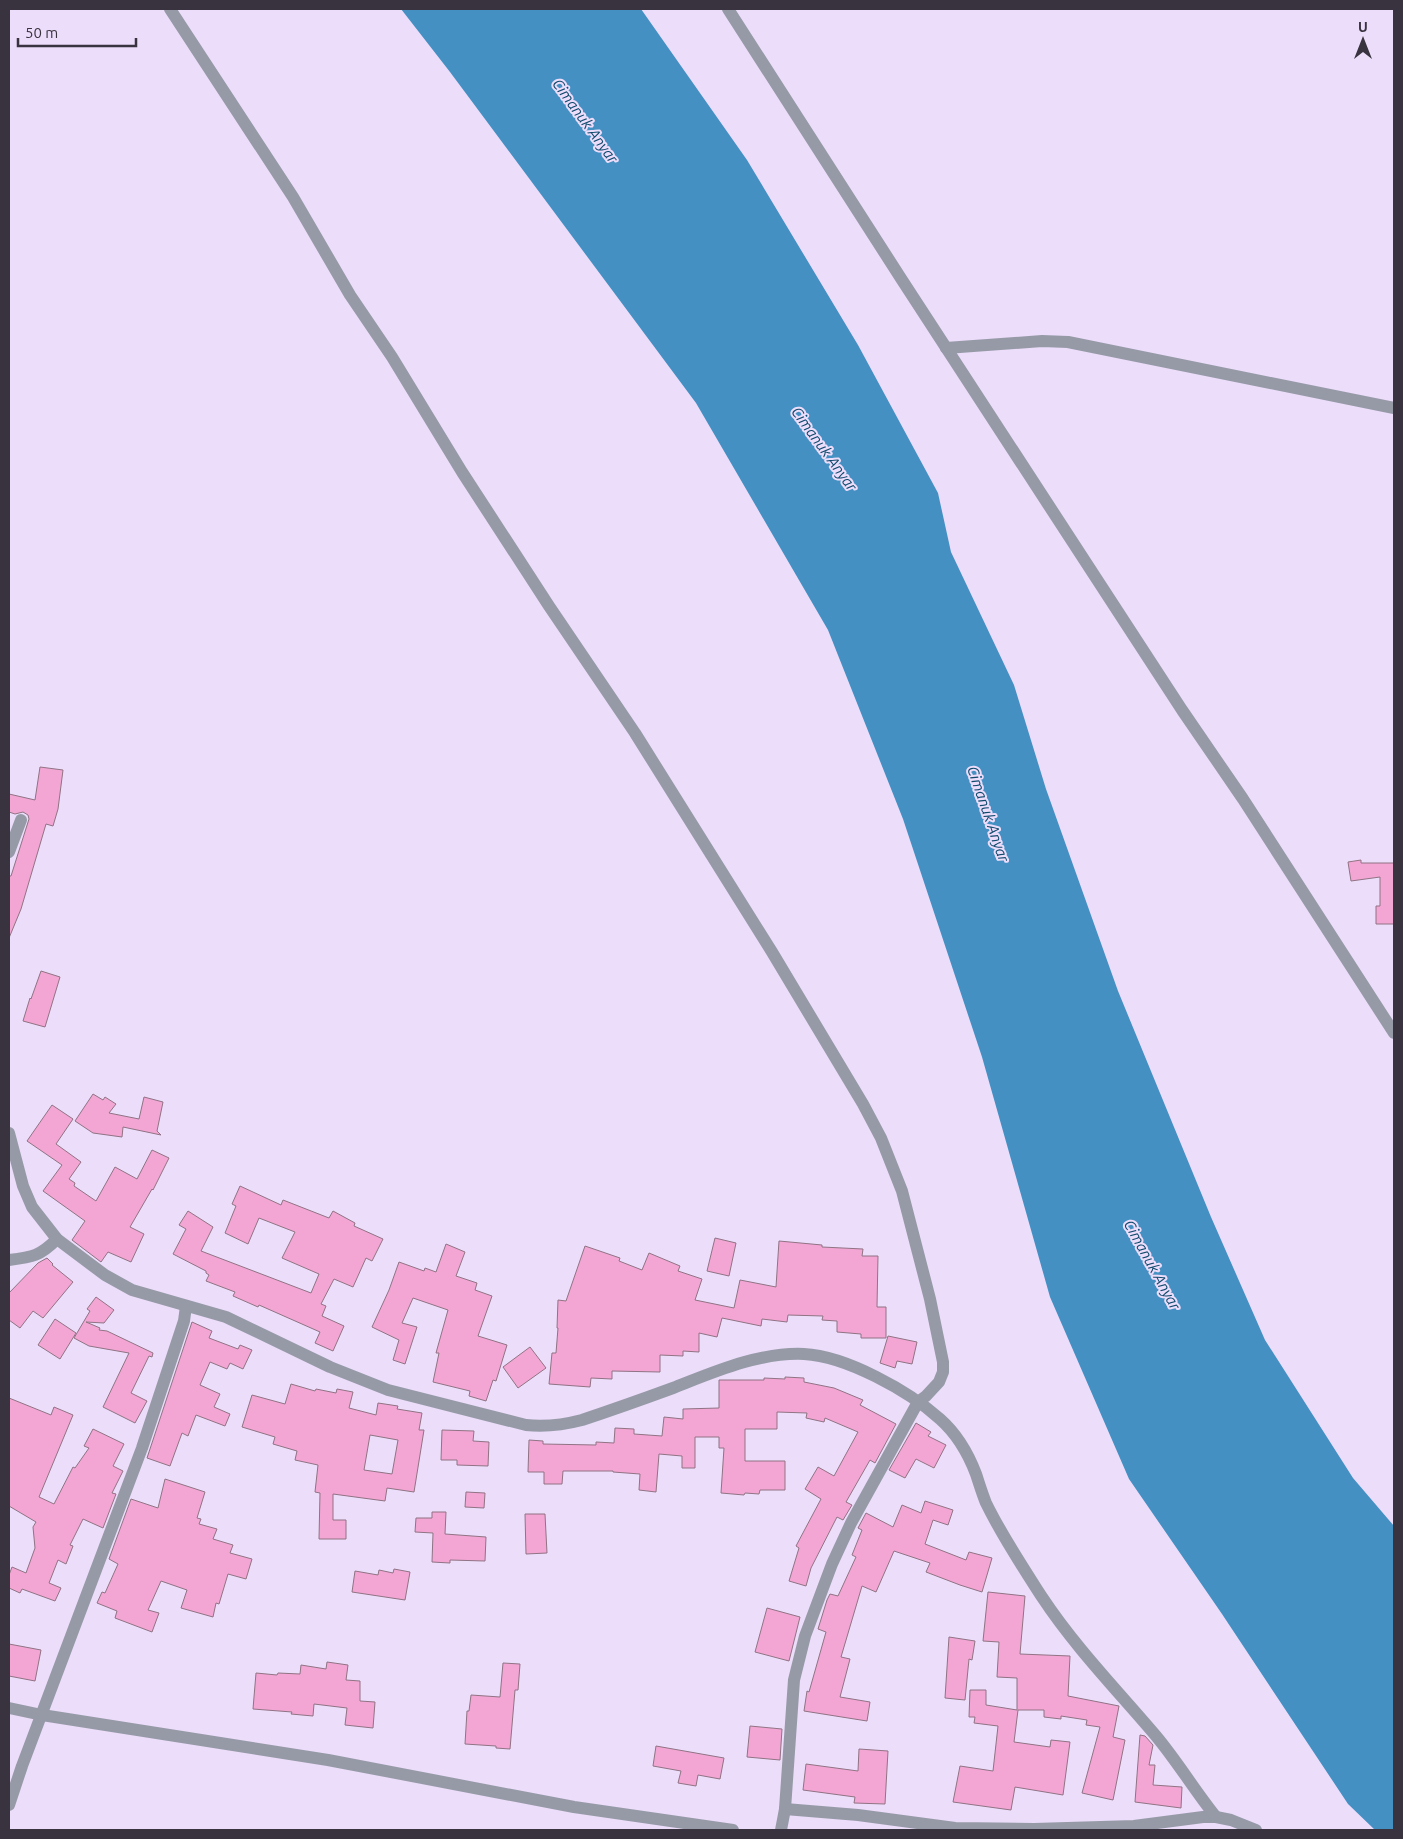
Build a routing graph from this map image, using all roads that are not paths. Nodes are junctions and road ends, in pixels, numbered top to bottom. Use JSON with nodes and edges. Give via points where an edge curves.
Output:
{"nodes":[{"id":1,"x":170,"y":9,"type":"edge"},
{"id":2,"x":728,"y":9,"type":"edge"},
{"id":3,"x":946,"y":348,"type":"junction"},
{"id":4,"x":1394,"y":408,"type":"edge"},
{"id":5,"x":21,"y":820,"type":"dead end"},
{"id":6,"x":9,"y":852,"type":"edge"},
{"id":7,"x":1394,"y":1033,"type":"edge"},
{"id":8,"x":9,"y":1134,"type":"edge"},
{"id":9,"x":13,"y":1164,"type":"edge"},
{"id":10,"x":57,"y":1239,"type":"junction"},
{"id":11,"x":9,"y":1260,"type":"edge"},
{"id":12,"x":186,"y":1306,"type":"junction"},
{"id":13,"x":918,"y":1402,"type":"junction"},
{"id":14,"x":9,"y":1708,"type":"edge"},
{"id":15,"x":42,"y":1715,"type":"junction"},
{"id":16,"x":9,"y":1805,"type":"edge"},
{"id":17,"x":785,"y":1809,"type":"junction"},
{"id":18,"x":1216,"y":1817,"type":"junction"},
{"id":19,"x":733,"y":1830,"type":"edge"},
{"id":20,"x":781,"y":1830,"type":"edge"},
{"id":21,"x":1256,"y":1830,"type":"edge"}],
"edges":[{"from":1,"to":13,"type":"street","via":[[293,197],[350,295],[549,606],[635,733],[877,1129],[902,1191],[944,1362],[939,1382]]},
{"from":2,"to":3,"type":"street"},
{"from":3,"to":4,"type":"street","via":[[1068,342]]},
{"from":3,"to":7,"type":"street"},
{"from":5,"to":6,"type":"street"},
{"from":8,"to":9,"type":"street"},
{"from":9,"to":10,"type":"street","via":[[32,1207]]},
{"from":10,"to":11,"type":"street","via":[[35,1256]]},
{"from":10,"to":12,"type":"street","via":[[105,1275],[132,1290]]},
{"from":12,"to":13,"type":"street","via":[[226,1317],[330,1367],[388,1390],[526,1425],[544,1426],[582,1420],[712,1373],[781,1354],[818,1355],[838,1361]]},
{"from":12,"to":15,"type":"street","via":[[142,1448]]},
{"from":13,"to":17,"type":"street","via":[[851,1523],[801,1649],[794,1680]]},
{"from":13,"to":18,"type":"street","via":[[941,1420],[963,1445],[984,1500],[1003,1536],[1070,1637],[1158,1738]]},
{"from":14,"to":15,"type":"street"},
{"from":15,"to":16,"type":"street"},
{"from":15,"to":19,"type":"street","via":[[328,1760],[574,1807]]},
{"from":17,"to":18,"type":"street","via":[[955,1828],[1134,1826]]},
{"from":17,"to":20,"type":"street"},
{"from":18,"to":21,"type":"street"}]}
